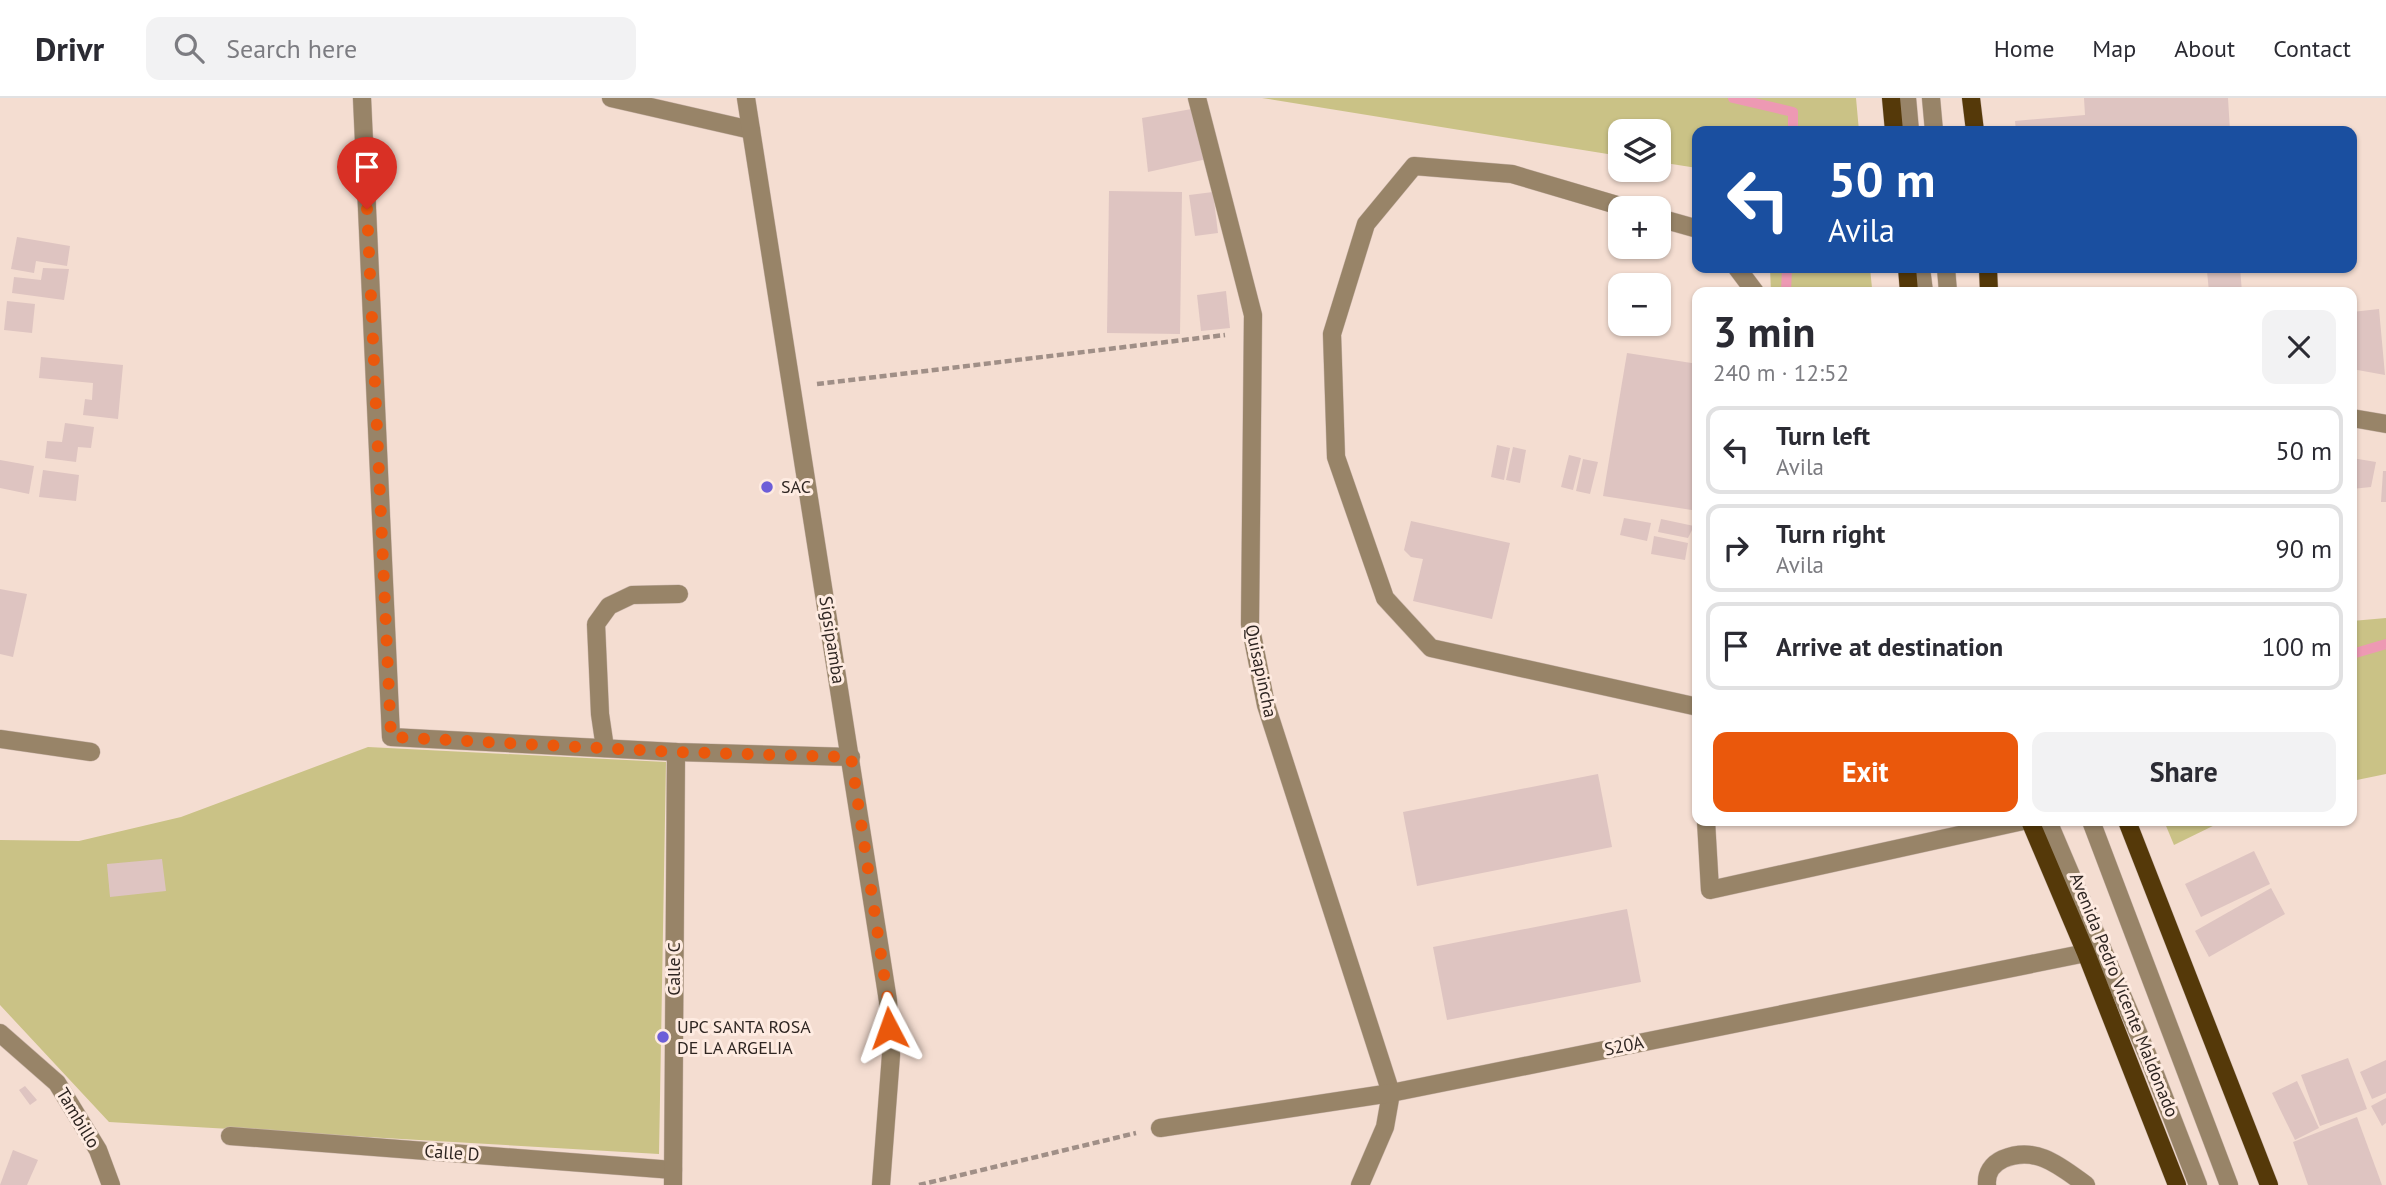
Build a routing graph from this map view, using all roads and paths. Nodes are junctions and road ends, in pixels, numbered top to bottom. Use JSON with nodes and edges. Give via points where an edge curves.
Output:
{"nodes":[{"id":1,"x":362,"y":98,"type":"edge"},
{"id":2,"x":611,"y":98,"type":"edge"},
{"id":3,"x":746,"y":98,"type":"edge"},
{"id":4,"x":1197,"y":98,"type":"edge"},
{"id":5,"x":1891,"y":98,"type":"edge"},
{"id":6,"x":1907,"y":98,"type":"edge"},
{"id":7,"x":1931,"y":98,"type":"edge"},
{"id":8,"x":1971,"y":98,"type":"edge"},
{"id":9,"x":1894,"y":126,"type":"edge"},
{"id":10,"x":1910,"y":126,"type":"edge"},
{"id":11,"x":1934,"y":126,"type":"edge"},
{"id":12,"x":1974,"y":126,"type":"edge"},
{"id":13,"x":751,"y":130,"type":"junction"},
{"id":14,"x":1608,"y":202,"type":"edge"},
{"id":15,"x":1671,"y":221,"type":"edge"},
{"id":16,"x":1692,"y":227,"type":"edge"},
{"id":17,"x":1252,"y":332,"type":"junction"},
{"id":18,"x":792,"y":387,"type":"junction"},
{"id":19,"x":2357,"y":419,"type":"edge"},
{"id":20,"x":2386,"y":424,"type":"edge"},
{"id":21,"x":678,"y":594,"type":"dead end"},
{"id":22,"x":1692,"y":705,"type":"edge"},
{"id":23,"x":0,"y":739,"type":"edge"},
{"id":24,"x":605,"y":748,"type":"junction"},
{"id":25,"x":91,"y":752,"type":"dead end"},
{"id":26,"x":676,"y":752,"type":"junction"},
{"id":27,"x":851,"y":757,"type":"junction"},
{"id":28,"x":1706,"y":826,"type":"edge"},
{"id":29,"x":2000,"y":826,"type":"edge"},
{"id":30,"x":2032,"y":826,"type":"edge"},
{"id":31,"x":2050,"y":826,"type":"edge"},
{"id":32,"x":2093,"y":826,"type":"edge"},
{"id":33,"x":2129,"y":826,"type":"edge"},
{"id":34,"x":2086,"y":953,"type":"junction"},
{"id":35,"x":0,"y":1033,"type":"edge"},
{"id":36,"x":1391,"y":1093,"type":"junction"},
{"id":37,"x":1160,"y":1128,"type":"joint"},
{"id":38,"x":230,"y":1136,"type":"dead end"},
{"id":39,"x":673,"y":1177,"type":"edge"},
{"id":40,"x":111,"y":1185,"type":"edge"},
{"id":41,"x":881,"y":1185,"type":"edge"},
{"id":42,"x":919,"y":1185,"type":"edge"},
{"id":43,"x":1360,"y":1185,"type":"edge"},
{"id":44,"x":1987,"y":1185,"type":"edge"},
{"id":45,"x":2086,"y":1185,"type":"edge"},
{"id":46,"x":2177,"y":1185,"type":"edge"},
{"id":47,"x":2198,"y":1185,"type":"edge"},
{"id":48,"x":2229,"y":1185,"type":"edge"},
{"id":49,"x":2269,"y":1185,"type":"edge"}],
"edges":[{"from":1,"to":24,"type":"street","via":[[391,737]]},
{"from":2,"to":13,"type":"street"},
{"from":3,"to":13,"type":"street","name":"Sigsipamba"},
{"from":4,"to":17,"type":"street","name":"Quisapincha","via":[[1253,315]]},
{"from":5,"to":9,"type":"main road"},
{"from":6,"to":10,"type":"street"},
{"from":7,"to":11,"type":"street"},
{"from":8,"to":12,"type":"main road"},
{"from":13,"to":18,"type":"street","name":"Sigsipamba"},
{"from":14,"to":22,"type":"street","via":[[1512,174],[1413,166],[1366,224],[1332,334],[1336,457],[1385,598],[1432,648]]},
{"from":15,"to":16,"type":"street"},
{"from":17,"to":18,"type":"path"},
{"from":17,"to":36,"type":"street","name":"Quisapincha","via":[[1250,624],[1266,705]]},
{"from":18,"to":27,"type":"street","name":"Sigsipamba"},
{"from":19,"to":20,"type":"street"},
{"from":21,"to":24,"type":"street","via":[[632,595],[609,606],[596,624]]},
{"from":23,"to":25,"type":"street"},
{"from":24,"to":26,"type":"street"},
{"from":26,"to":27,"type":"street"},
{"from":26,"to":39,"type":"street","name":"Calle C"},
{"from":27,"to":41,"type":"street","name":"Sigsipamba","via":[[888,1001],[891,1055]]},
{"from":28,"to":29,"type":"street","via":[[1710,890]]},
{"from":30,"to":34,"type":"main road","name":"Avenida Pedro Vicente Maldonado"},
{"from":31,"to":47,"type":"street"},
{"from":32,"to":48,"type":"street"},
{"from":33,"to":49,"type":"main road"},
{"from":34,"to":36,"type":"street","name":"S20A"},
{"from":34,"to":46,"type":"main road","name":"Avenida Pedro Vicente Maldonado"},
{"from":35,"to":40,"type":"street","name":"Tambillo","via":[[57,1083],[98,1150]]},
{"from":36,"to":37,"type":"street","name":"S20A"},
{"from":36,"to":43,"type":"street","name":"Quisapincha","via":[[1385,1126]]},
{"from":37,"to":42,"type":"path"},
{"from":38,"to":39,"type":"street","name":"Calle D"},
{"from":44,"to":45,"type":"street","via":[[1990,1169],[1998,1161],[2030,1153]]}]}
